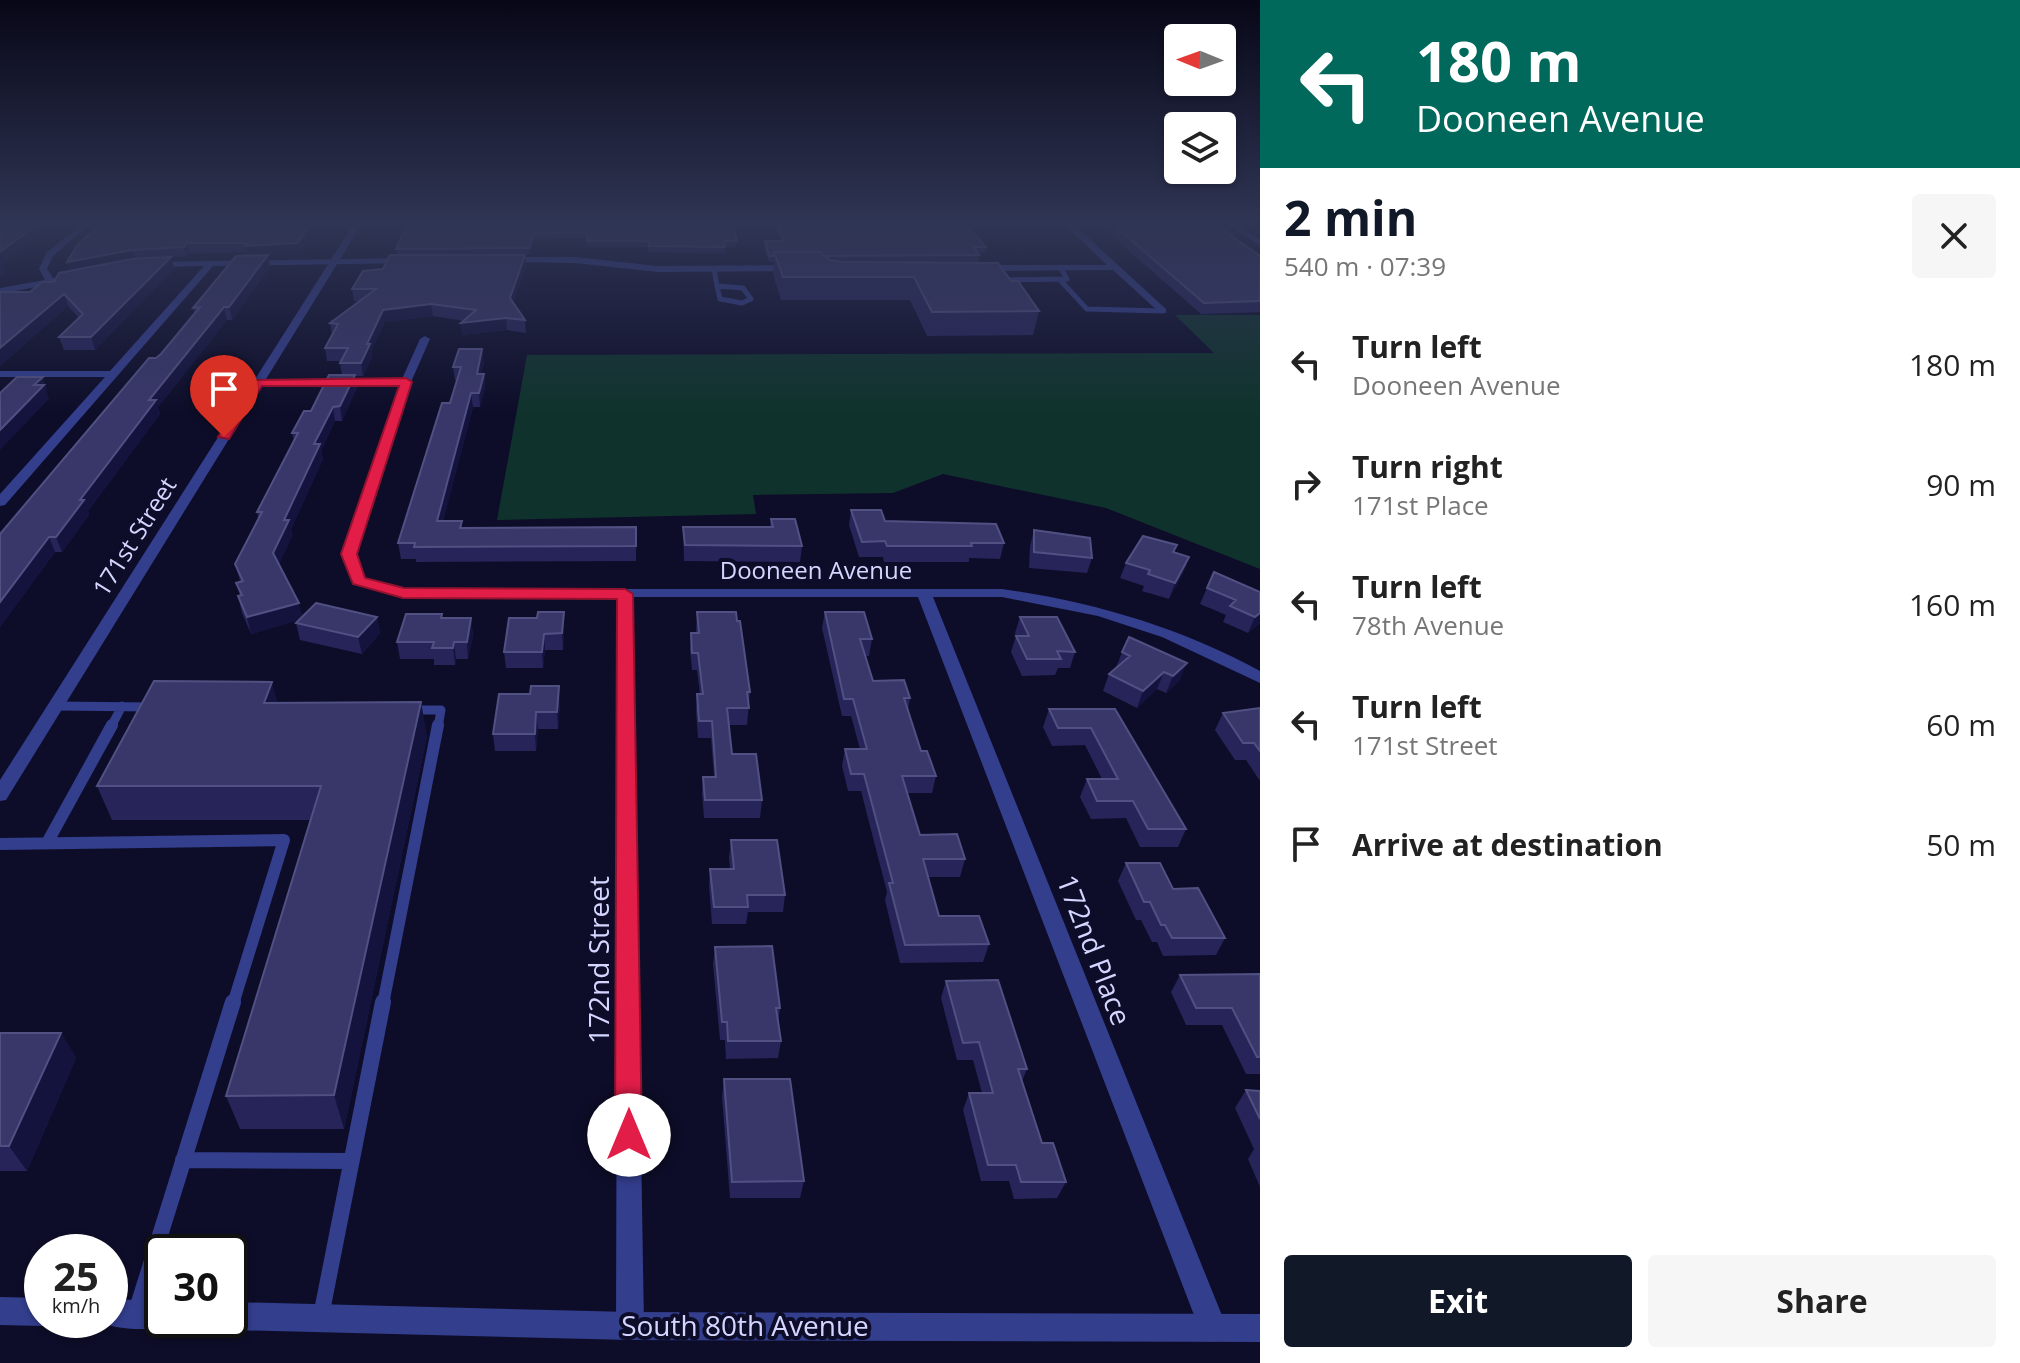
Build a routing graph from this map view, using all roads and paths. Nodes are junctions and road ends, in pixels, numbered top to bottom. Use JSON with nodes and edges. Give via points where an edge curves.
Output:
{"nodes":[{"id":1,"x":31,"y":286,"type":"edge"},
{"id":2,"x":191,"y":286,"type":"edge"},
{"id":3,"x":319,"y":286,"type":"edge"},
{"id":4,"x":717,"y":286,"type":"joint"},
{"id":5,"x":1065,"y":286,"type":"edge"},
{"id":6,"x":1135,"y":286,"type":"edge"},
{"id":7,"x":0,"y":291,"type":"edge"},
{"id":8,"x":1163,"y":311,"type":"joint"},
{"id":9,"x":425,"y":339,"type":"dead end"},
{"id":10,"x":0,"y":374,"type":"edge"},
{"id":11,"x":111,"y":374,"type":"junction"},
{"id":12,"x":406,"y":382,"type":"junction"},
{"id":13,"x":258,"y":383,"type":"junction"},
{"id":14,"x":0,"y":479,"type":"edge"},
{"id":15,"x":20,"y":479,"type":"junction"},
{"id":16,"x":0,"y":502,"type":"edge"},
{"id":17,"x":924,"y":593,"type":"junction"},
{"id":18,"x":625,"y":594,"type":"junction"},
{"id":19,"x":1260,"y":678,"type":"edge"},
{"id":20,"x":56,"y":706,"type":"junction"},
{"id":21,"x":122,"y":706,"type":"junction"},
{"id":22,"x":170,"y":707,"type":"edge"},
{"id":23,"x":393,"y":710,"type":"edge"},
{"id":24,"x":0,"y":795,"type":"edge"},
{"id":25,"x":47,"y":843,"type":"junction"},
{"id":26,"x":0,"y":844,"type":"edge"},
{"id":27,"x":183,"y":1160,"type":"junction"},
{"id":28,"x":351,"y":1161,"type":"junction"},
{"id":29,"x":0,"y":1311,"type":"edge"},
{"id":30,"x":24,"y":1312,"type":"edge"},
{"id":31,"x":136,"y":1314,"type":"edge"},
{"id":32,"x":248,"y":1316,"type":"edge"},
{"id":33,"x":321,"y":1318,"type":"junction"},
{"id":34,"x":630,"y":1326,"type":"junction"},
{"id":35,"x":1213,"y":1328,"type":"junction"},
{"id":36,"x":1260,"y":1328,"type":"edge"}],
"edges":[{"from":1,"to":7,"type":"street"},
{"from":2,"to":11,"type":"street"},
{"from":3,"to":13,"type":"street","name":"171st Street"},
{"from":4,"to":4,"type":"lane","via":[[723,301],[751,299],[743,288]]},
{"from":5,"to":8,"type":"lane","via":[[1087,309]]},
{"from":6,"to":8,"type":"street"},
{"from":9,"to":12,"type":"street"},
{"from":10,"to":11,"type":"street"},
{"from":11,"to":15,"type":"street"},
{"from":12,"to":13,"type":"street"},
{"from":12,"to":18,"type":"street","name":"Dooneen Avenue","via":[[349,554],[358,581],[403,593]]},
{"from":13,"to":20,"type":"street","name":"171st Street"},
{"from":14,"to":15,"type":"street"},
{"from":15,"to":16,"type":"street"},
{"from":17,"to":18,"type":"street","name":"Dooneen Avenue"},
{"from":17,"to":19,"type":"street","name":"Dooneen Avenue","via":[[1002,593],[1088,607],[1183,638]]},
{"from":17,"to":35,"type":"street","name":"172nd Place"},
{"from":18,"to":34,"type":"street","name":"172nd Street"},
{"from":20,"to":21,"type":"lane"},
{"from":20,"to":24,"type":"street","name":"171st Street"},
{"from":21,"to":22,"type":"lane"},
{"from":21,"to":25,"type":"lane"},
{"from":23,"to":28,"type":"lane","via":[[441,710]]},
{"from":25,"to":26,"type":"lane"},
{"from":25,"to":27,"type":"lane","via":[[284,840]]},
{"from":27,"to":28,"type":"lane"},
{"from":27,"to":31,"type":"lane"},
{"from":28,"to":33,"type":"lane"},
{"from":29,"to":30,"type":"street"},
{"from":32,"to":33,"type":"street","name":"South 80th Avenue"},
{"from":33,"to":34,"type":"street","name":"South 80th Avenue"},
{"from":34,"to":35,"type":"street","name":"South 80th Avenue"},
{"from":35,"to":36,"type":"street","name":"South 80th Avenue"}]}
